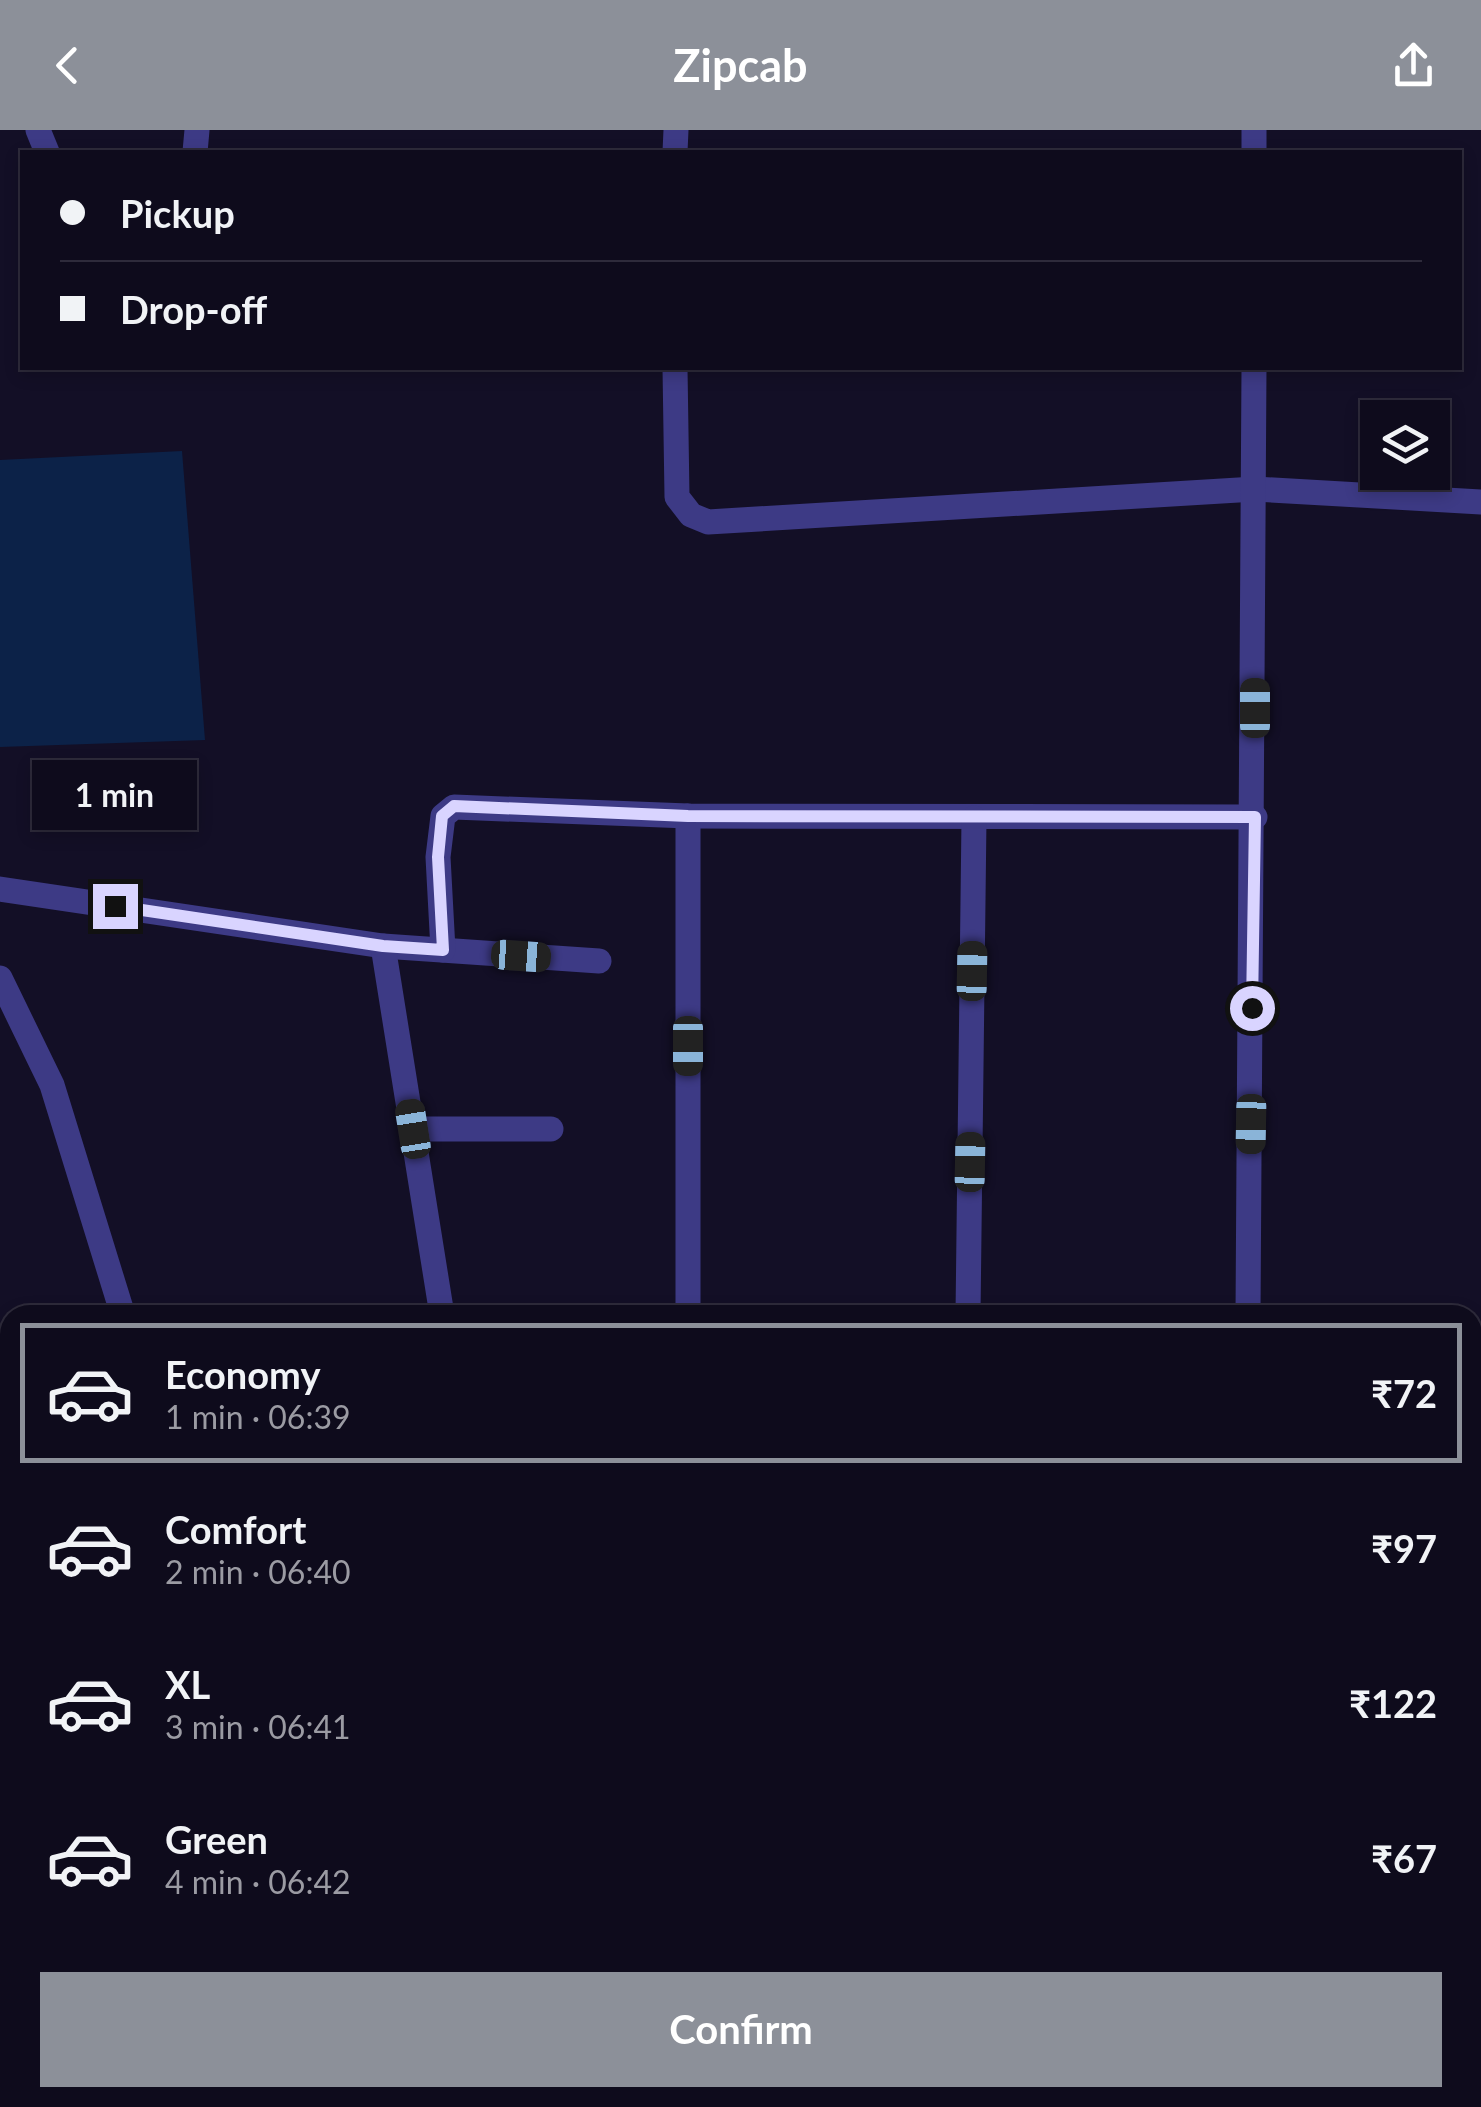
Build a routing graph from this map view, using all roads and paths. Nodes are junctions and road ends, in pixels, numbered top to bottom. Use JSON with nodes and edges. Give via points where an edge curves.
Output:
{"nodes":[{"id":1,"x":675,"y":370,"type":"edge"},
{"id":2,"x":1254,"y":370,"type":"edge"},
{"id":3,"x":1254,"y":489,"type":"junction"},
{"id":4,"x":1481,"y":502,"type":"edge"},
{"id":5,"x":688,"y":816,"type":"junction"},
{"id":6,"x":1255,"y":817,"type":"junction"},
{"id":7,"x":974,"y":818,"type":"junction"},
{"id":8,"x":0,"y":889,"type":"edge"},
{"id":9,"x":383,"y":946,"type":"junction"},
{"id":10,"x":443,"y":950,"type":"junction"},
{"id":11,"x":599,"y":961,"type":"dead end"},
{"id":12,"x":0,"y":978,"type":"edge"},
{"id":13,"x":413,"y":1129,"type":"junction"},
{"id":14,"x":551,"y":1129,"type":"dead end"},
{"id":15,"x":120,"y":1305,"type":"edge"},
{"id":16,"x":440,"y":1305,"type":"edge"},
{"id":17,"x":688,"y":1305,"type":"edge"},
{"id":18,"x":968,"y":1305,"type":"edge"},
{"id":19,"x":1248,"y":1305,"type":"edge"}],
"edges":[{"from":1,"to":3,"type":"street","via":[[677,497],[691,515],[708,522]]},
{"from":2,"to":3,"type":"street"},
{"from":3,"to":4,"type":"street"},
{"from":3,"to":6,"type":"street"},
{"from":5,"to":7,"type":"street"},
{"from":5,"to":10,"type":"street","via":[[454,806],[442,816],[438,857]]},
{"from":5,"to":17,"type":"street"},
{"from":6,"to":7,"type":"street"},
{"from":6,"to":19,"type":"street"},
{"from":7,"to":18,"type":"street"},
{"from":8,"to":9,"type":"street"},
{"from":9,"to":10,"type":"street"},
{"from":9,"to":13,"type":"street"},
{"from":10,"to":11,"type":"street"},
{"from":12,"to":15,"type":"street","via":[[52,1084]]},
{"from":13,"to":14,"type":"street"},
{"from":13,"to":16,"type":"street"}]}
